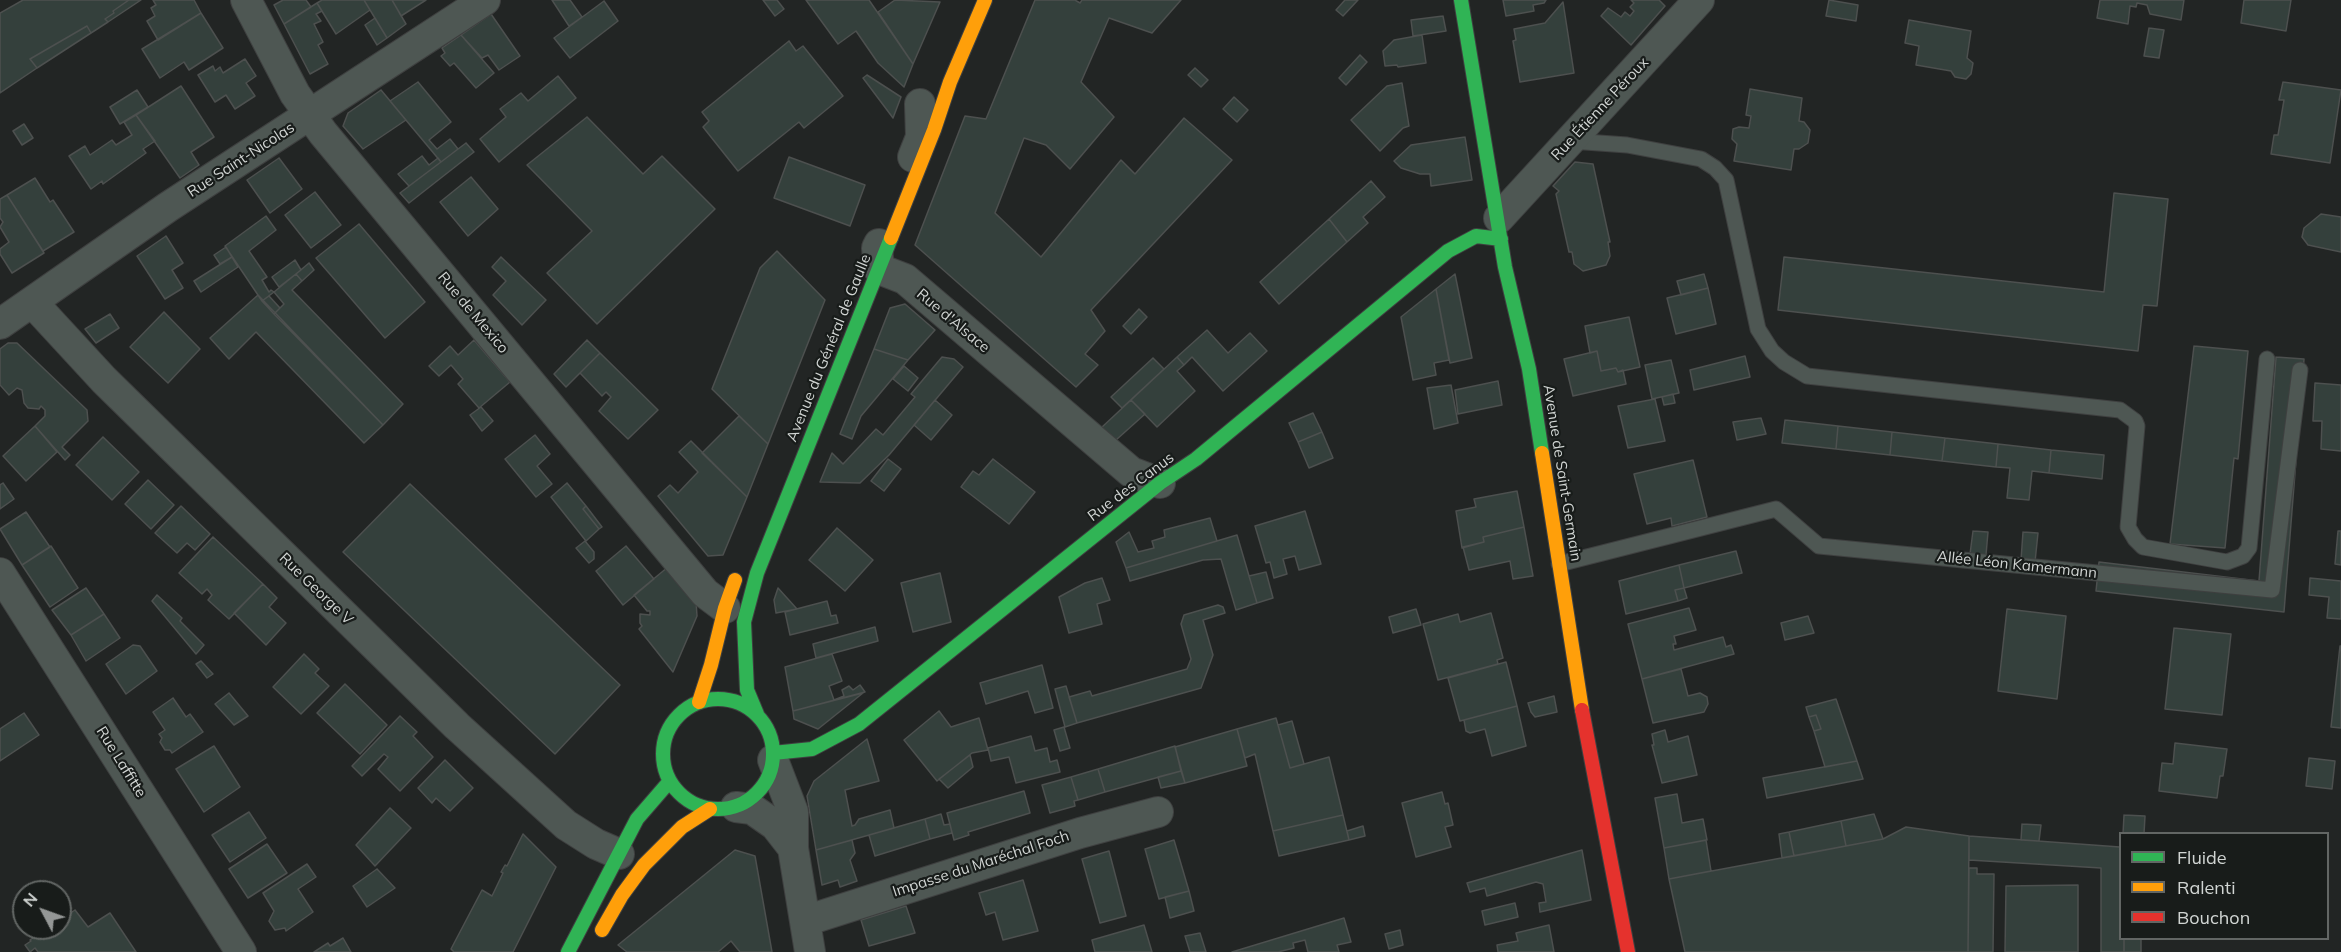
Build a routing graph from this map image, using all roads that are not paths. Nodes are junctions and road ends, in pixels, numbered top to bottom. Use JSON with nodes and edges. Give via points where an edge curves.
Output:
{"nodes":[{"id":1,"x":246,"y":0,"type":"edge"},
{"id":2,"x":484,"y":0,"type":"edge"},
{"id":3,"x":985,"y":0,"type":"edge"},
{"id":4,"x":1461,"y":0,"type":"edge"},
{"id":5,"x":1699,"y":0,"type":"edge"},
{"id":6,"x":924,"y":96,"type":"joint"},
{"id":7,"x":310,"y":116,"type":"junction"},
{"id":8,"x":1570,"y":141,"type":"junction"},
{"id":9,"x":899,"y":159,"type":"dead end"},
{"id":10,"x":1500,"y":229,"type":"junction"},
{"id":11,"x":870,"y":250,"type":"junction"},
{"id":12,"x":32,"y":302,"type":"junction"},
{"id":13,"x":0,"y":324,"type":"edge"},
{"id":14,"x":2267,"y":359,"type":"dead end"},
{"id":15,"x":2300,"y":370,"type":"dead end"},
{"id":16,"x":1160,"y":483,"type":"junction"},
{"id":17,"x":741,"y":564,"type":"dead end"},
{"id":18,"x":1559,"y":564,"type":"junction"},
{"id":19,"x":0,"y":573,"type":"edge"},
{"id":20,"x":724,"y":608,"type":"junction"},
{"id":21,"x":699,"y":702,"type":"junction"},
{"id":22,"x":757,"y":714,"type":"junction"},
{"id":23,"x":773,"y":757,"type":"junction"},
{"id":24,"x":669,"y":782,"type":"junction"},
{"id":25,"x":723,"y":808,"type":"junction"},
{"id":26,"x":1158,"y":812,"type":"dead end"},
{"id":27,"x":793,"y":848,"type":"junction"},
{"id":28,"x":619,"y":854,"type":"junction"},
{"id":29,"x":805,"y":921,"type":"junction"},
{"id":30,"x":594,"y":944,"type":"dead end"},
{"id":31,"x":241,"y":952,"type":"edge"},
{"id":32,"x":568,"y":952,"type":"edge"},
{"id":33,"x":810,"y":952,"type":"edge"},
{"id":34,"x":1628,"y":952,"type":"edge"}],
"edges":[{"from":1,"to":7,"type":"street","name":"Rue de Mexico"},
{"from":2,"to":7,"type":"street","name":"Rue Saint-Nicolas"},
{"from":3,"to":11,"type":"main road","name":"Avenue du Général de Gaulle","via":[[934,130]]},
{"from":4,"to":10,"type":"main road","name":"Avenue de Saint-Germain"},
{"from":5,"to":8,"type":"street","name":"Rue Étienne Péroux"},
{"from":6,"to":9,"type":"main road"},
{"from":6,"to":11,"type":"street","via":[[921,137],[878,248]]},
{"from":7,"to":12,"type":"street","name":"Rue Saint-Nicolas","via":[[168,207]]},
{"from":7,"to":20,"type":"street","name":"Rue de Mexico","via":[[705,593]]},
{"from":8,"to":10,"type":"street","name":"Rue Étienne Péroux"},
{"from":8,"to":14,"type":"lane","via":[[1627,145],[1701,159],[1716,168],[1726,180],[1758,329],[1772,351],[1807,376],[2120,410],[2137,426],[2128,528],[2144,547],[2226,562],[2243,556],[2249,548]]},
{"from":10,"to":16,"type":"main road","name":"Rue des Canus","via":[[1448,251],[1196,459]]},
{"from":10,"to":18,"type":"main road","name":"Avenue de Saint-Germain","via":[[1529,369]]},
{"from":11,"to":16,"type":"street","name":"Rue d'Alsace","via":[[1131,472]]},
{"from":11,"to":22,"type":"main road","name":"Avenue du Général de Gaulle","via":[[757,573],[744,622],[747,690]]},
{"from":12,"to":13,"type":"street","name":"Rue Saint-Nicolas"},
{"from":12,"to":28,"type":"street","name":"Rue George V","via":[[112,388],[457,726],[566,825]]},
{"from":15,"to":18,"type":"lane","name":"Allée Léon Kamermann","via":[[2272,590],[1819,546],[1776,509]]},
{"from":16,"to":23,"type":"main road","name":"Rue des Canus","via":[[860,724],[812,748]]},
{"from":17,"to":20,"type":"main road"},
{"from":18,"to":34,"type":"main road","name":"Avenue de Saint-Germain","via":[[1590,758]]},
{"from":19,"to":31,"type":"street","name":"Rue Laffitte"},
{"from":20,"to":21,"type":"main road"},
{"from":21,"to":22,"type":"main road","via":[[719,698],[740,702]]},
{"from":21,"to":24,"type":"main road","via":[[678,714],[665,734],[662,758]]},
{"from":22,"to":23,"type":"main road","via":[[771,739]]},
{"from":23,"to":25,"type":"main road","via":[[767,780],[754,796]]},
{"from":23,"to":27,"type":"street","via":[[793,812]]},
{"from":24,"to":25,"type":"main road","via":[[686,800]]},
{"from":24,"to":28,"type":"main road","via":[[637,819]]},
{"from":25,"to":27,"type":"street","via":[[752,810],[775,825]]},
{"from":25,"to":30,"type":"main road","via":[[682,827],[644,866]]},
{"from":26,"to":29,"type":"street","name":"Impasse du Maréchal Foch"},
{"from":27,"to":29,"type":"street"},
{"from":28,"to":32,"type":"main road"},
{"from":29,"to":33,"type":"street"}]}
